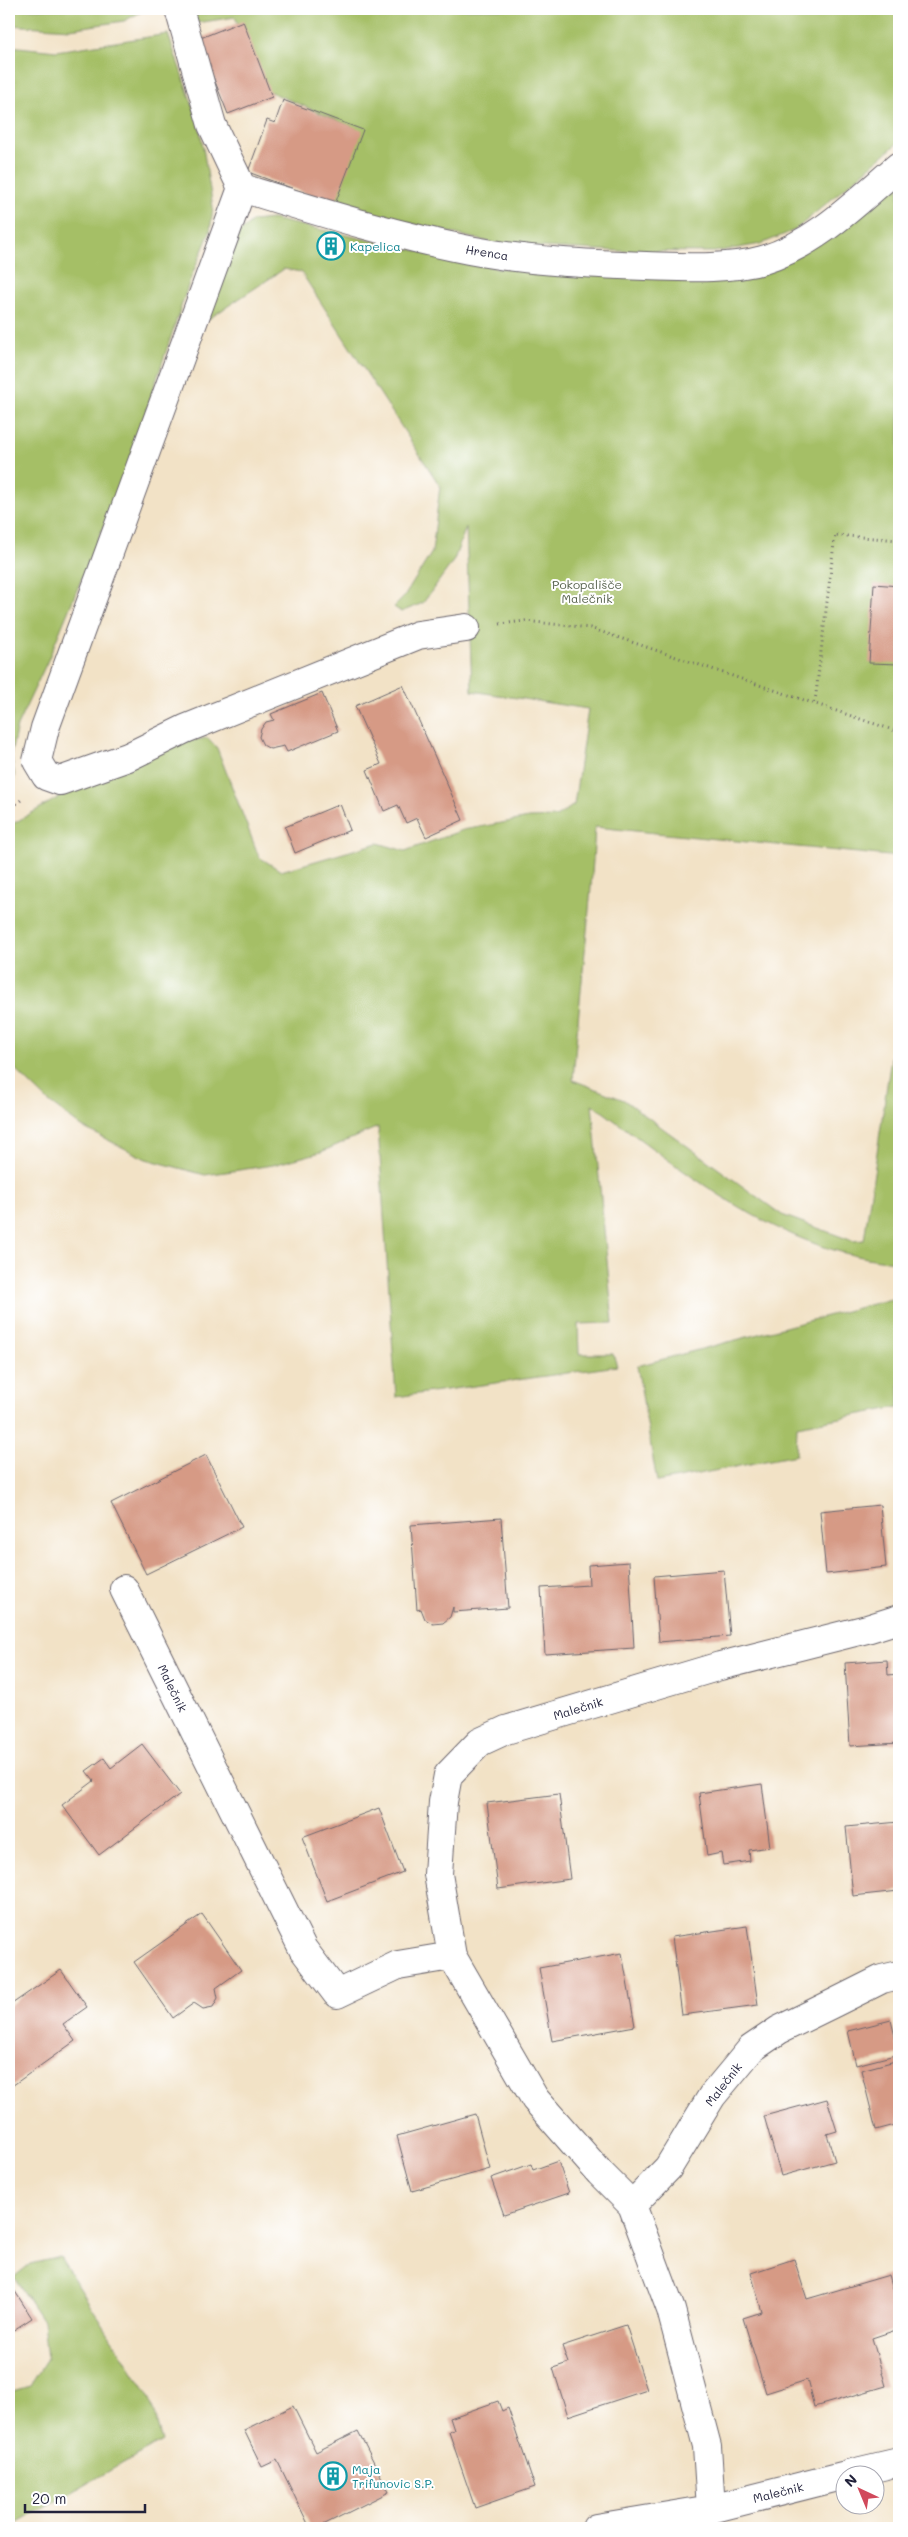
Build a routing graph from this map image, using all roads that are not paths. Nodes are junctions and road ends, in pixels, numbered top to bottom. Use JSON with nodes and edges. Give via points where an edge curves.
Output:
{"nodes":[{"id":1,"x":179,"y":9,"type":"edge"},
{"id":2,"x":899,"y":166,"type":"edge"},
{"id":3,"x":242,"y":188,"type":"junction"},
{"id":4,"x":466,"y":628,"type":"road end"},
{"id":5,"x":124,"y":1589,"type":"dead end"},
{"id":6,"x":899,"y":1619,"type":"edge"},
{"id":7,"x":452,"y":1956,"type":"junction"},
{"id":8,"x":899,"y":1975,"type":"edge"},
{"id":9,"x":632,"y":2205,"type":"junction"},
{"id":10,"x":899,"y":2462,"type":"edge"},
{"id":11,"x":886,"y":2465,"type":"edge"},
{"id":12,"x":836,"y":2478,"type":"edge"},
{"id":13,"x":711,"y":2508,"type":"junction"},
{"id":14,"x":596,"y":2528,"type":"edge"}],
"edges":[{"from":1,"to":3,"type":"street","via":[[212,124]]},
{"from":2,"to":3,"type":"street","name":"Hrenca","via":[[806,241],[762,260],[704,267],[545,261],[470,250],[349,222]]},
{"from":3,"to":4,"type":"street","via":[[46,728],[37,761],[40,769],[46,776],[60,781],[128,757],[185,729],[418,635]]},
{"from":5,"to":7,"type":"street","name":"Malečnik","via":[[303,1949],[337,1994],[398,1965]]},
{"from":6,"to":7,"type":"street","name":"Malečnik","via":[[720,1666],[506,1730],[480,1742],[448,1775],[443,1802],[438,1874]]},
{"from":7,"to":9,"type":"street","name":"Malečnik","via":[[535,2099]]},
{"from":8,"to":9,"type":"street","name":"Malečnik","via":[[882,1978],[826,2006],[751,2049],[712,2096],[668,2168]]},
{"from":9,"to":13,"type":"street","name":"Malečnik","via":[[671,2310],[707,2446]]},
{"from":10,"to":11,"type":"street","name":"Malečnik"},
{"from":12,"to":13,"type":"street","name":"Malečnik"},
{"from":13,"to":14,"type":"street","name":"Malečnik"}]}
